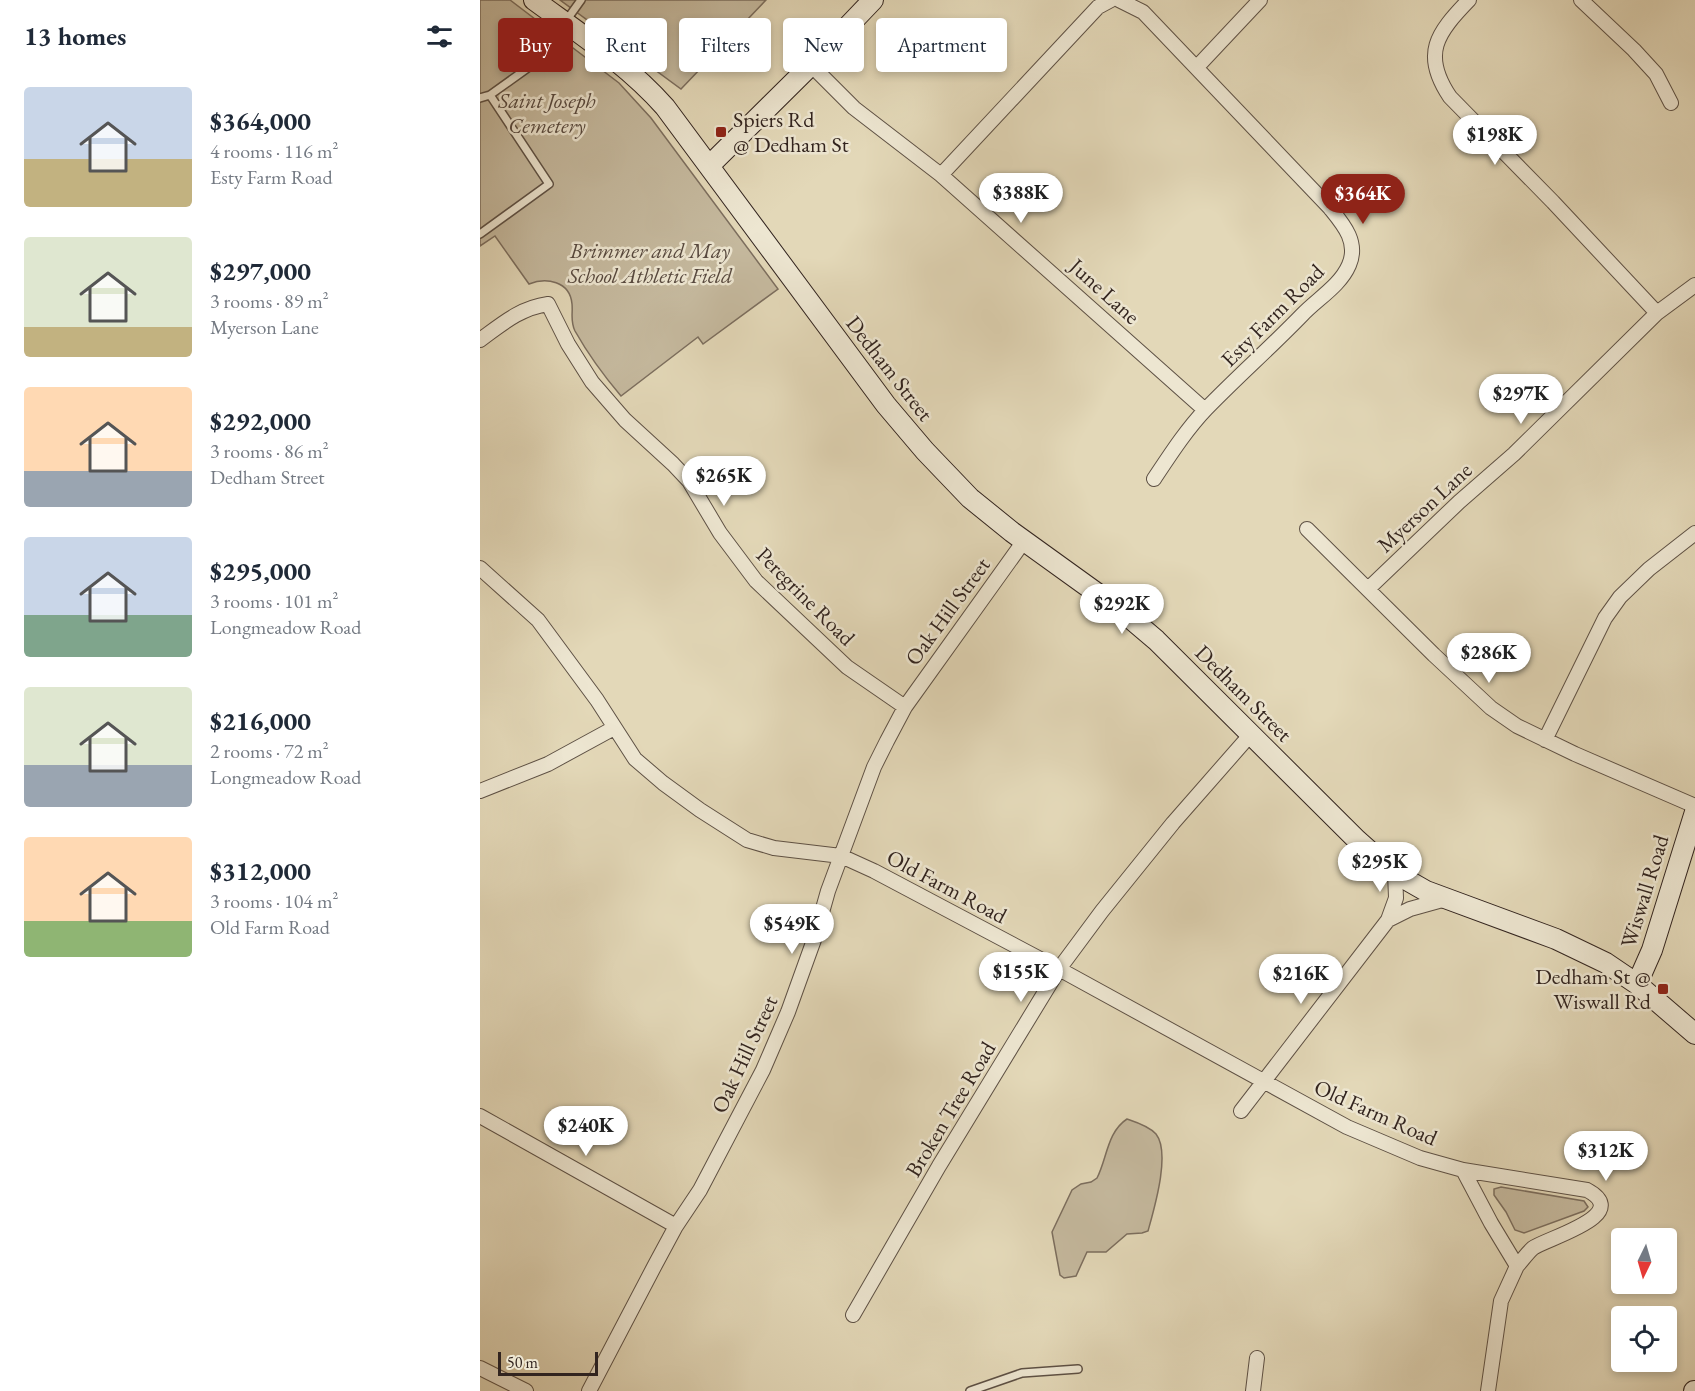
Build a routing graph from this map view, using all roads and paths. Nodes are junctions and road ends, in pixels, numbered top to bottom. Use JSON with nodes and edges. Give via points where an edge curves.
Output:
{"nodes":[{"id":1,"x":534,"y":0,"type":"edge"},
{"id":2,"x":581,"y":0,"type":"edge"},
{"id":3,"x":873,"y":0,"type":"edge"},
{"id":4,"x":1111,"y":0,"type":"edge"},
{"id":5,"x":1119,"y":0,"type":"edge"},
{"id":6,"x":1260,"y":0,"type":"edge"},
{"id":7,"x":1469,"y":0,"type":"edge"},
{"id":8,"x":1581,"y":0,"type":"edge"},
{"id":9,"x":559,"y":18,"type":"edge"},
{"id":10,"x":569,"y":18,"type":"edge"},
{"id":11,"x":856,"y":18,"type":"edge"},
{"id":12,"x":573,"y":28,"type":"edge"},
{"id":13,"x":1197,"y":67,"type":"junction"},
{"id":14,"x":522,"y":72,"type":"edge"},
{"id":15,"x":804,"y":72,"type":"edge"},
{"id":16,"x":818,"y":72,"type":"edge"},
{"id":17,"x":490,"y":95,"type":"junction"},
{"id":18,"x":480,"y":98,"type":"edge"},
{"id":19,"x":1671,"y":103,"type":"dead end"},
{"id":20,"x":709,"y":166,"type":"junction"},
{"id":21,"x":941,"y":175,"type":"junction"},
{"id":22,"x":480,"y":234,"type":"edge"},
{"id":23,"x":1695,"y":285,"type":"edge"},
{"id":24,"x":1658,"y":313,"type":"junction"},
{"id":25,"x":480,"y":340,"type":"edge"},
{"id":26,"x":1205,"y":410,"type":"junction"},
{"id":27,"x":1154,"y":479,"type":"dead end"},
{"id":28,"x":1306,"y":529,"type":"dead end"},
{"id":29,"x":1695,"y":533,"type":"edge"},
{"id":30,"x":1024,"y":541,"type":"junction"},
{"id":31,"x":480,"y":568,"type":"edge"},
{"id":32,"x":1368,"y":589,"type":"junction"},
{"id":33,"x":905,"y":706,"type":"junction"},
{"id":34,"x":614,"y":728,"type":"junction"},
{"id":35,"x":1251,"y":734,"type":"junction"},
{"id":36,"x":1545,"y":740,"type":"junction"},
{"id":37,"x":480,"y":791,"type":"edge"},
{"id":38,"x":1695,"y":806,"type":"edge"},
{"id":39,"x":1695,"y":812,"type":"edge"},
{"id":40,"x":842,"y":856,"type":"junction"},
{"id":41,"x":1395,"y":872,"type":"junction"},
{"id":42,"x":1446,"y":899,"type":"junction"},
{"id":43,"x":1388,"y":920,"type":"junction"},
{"id":44,"x":1059,"y":969,"type":"junction"},
{"id":45,"x":1636,"y":984,"type":"junction"},
{"id":46,"x":1695,"y":1034,"type":"edge"},
{"id":47,"x":1264,"y":1081,"type":"junction"},
{"id":48,"x":1241,"y":1111,"type":"dead end"},
{"id":49,"x":480,"y":1116,"type":"edge"},
{"id":50,"x":1463,"y":1170,"type":"junction"},
{"id":51,"x":676,"y":1226,"type":"junction"},
{"id":52,"x":1517,"y":1266,"type":"junction"},
{"id":53,"x":853,"y":1315,"type":"dead end"},
{"id":54,"x":1257,"y":1358,"type":"dead end"},
{"id":55,"x":480,"y":1368,"type":"edge"},
{"id":56,"x":1078,"y":1369,"type":"dead end"},
{"id":57,"x":526,"y":1391,"type":"edge"},
{"id":58,"x":589,"y":1391,"type":"edge"},
{"id":59,"x":970,"y":1391,"type":"edge"},
{"id":60,"x":1253,"y":1391,"type":"edge"},
{"id":61,"x":1488,"y":1391,"type":"edge"}],
"edges":[{"from":1,"to":9,"type":"street","name":"Dedham Street"},
{"from":2,"to":10,"type":"lane"},
{"from":3,"to":11,"type":"street"},
{"from":4,"to":21,"type":"street","via":[[1098,7]]},
{"from":5,"to":13,"type":"street","name":"Esty Farm Road","via":[[1143,12]]},
{"from":6,"to":13,"type":"street"},
{"from":7,"to":24,"type":"street","via":[[1438,37],[1434,57],[1439,80],[1450,97]]},
{"from":8,"to":19,"type":"street","via":[[1656,74]]},
{"from":12,"to":20,"type":"street","name":"Dedham Street","via":[[634,76],[665,107]]},
{"from":13,"to":26,"type":"street","name":"Esty Farm Road","via":[[1330,207],[1349,233],[1352,251],[1350,265],[1337,283]]},
{"from":14,"to":17,"type":"lane"},
{"from":15,"to":20,"type":"street"},
{"from":16,"to":21,"type":"street","name":"June Lane","via":[[854,108]]},
{"from":17,"to":18,"type":"lane"},
{"from":17,"to":22,"type":"lane","via":[[549,184]]},
{"from":20,"to":30,"type":"street","name":"Dedham Street","via":[[898,420],[970,498]]},
{"from":21,"to":26,"type":"street","name":"June Lane"},
{"from":23,"to":24,"type":"street","name":"Myerson Lane"},
{"from":24,"to":32,"type":"street","name":"Myerson Lane"},
{"from":25,"to":33,"type":"street","name":"Peregrine Road","via":[[515,314],[548,304],[592,382],[625,420],[689,481],[720,533],[756,581],[847,667]]},
{"from":26,"to":27,"type":"street","name":"Esty Farm Road"},
{"from":28,"to":32,"type":"street"},
{"from":29,"to":36,"type":"street","via":[[1620,597],[1605,618]]},
{"from":30,"to":33,"type":"street","name":"Oak Hill Street"},
{"from":30,"to":35,"type":"street","name":"Dedham Street","via":[[1140,626]]},
{"from":31,"to":34,"type":"street","name":"Old Farm Road","via":[[538,620]]},
{"from":32,"to":36,"type":"street","via":[[1491,708]]},
{"from":33,"to":40,"type":"street","name":"Oak Hill Street","via":[[874,767]]},
{"from":34,"to":37,"type":"street","via":[[548,764]]},
{"from":34,"to":40,"type":"street","name":"Old Farm Road","via":[[634,759],[747,840],[774,848]]},
{"from":35,"to":41,"type":"street","name":"Dedham Street","via":[[1357,840]]},
{"from":35,"to":44,"type":"street","name":"Broken Tree Road","via":[[1173,823]]},
{"from":36,"to":38,"type":"street"},
{"from":39,"to":45,"type":"street","name":"Wiswall Road","via":[[1652,950]]},
{"from":40,"to":44,"type":"street","name":"Old Farm Road"},
{"from":40,"to":51,"type":"street","name":"Oak Hill Street","via":[[788,1012],[763,1070],[700,1190]]},
{"from":41,"to":42,"type":"street","name":"Dedham Street"},
{"from":41,"to":43,"type":"street","via":[[1396,898]]},
{"from":42,"to":43,"type":"street"},
{"from":42,"to":45,"type":"street","name":"Dedham Street","via":[[1569,945],[1606,963]]},
{"from":43,"to":47,"type":"street"},
{"from":44,"to":47,"type":"street","name":"Old Farm Road"},
{"from":44,"to":53,"type":"street","name":"Broken Tree Road"},
{"from":45,"to":46,"type":"street","name":"Dedham Street"},
{"from":47,"to":48,"type":"street"},
{"from":47,"to":50,"type":"street","name":"Old Farm Road","via":[[1347,1127],[1420,1158]]},
{"from":49,"to":51,"type":"street"},
{"from":50,"to":52,"type":"street"},
{"from":50,"to":52,"type":"street","name":"Old Farm Road","via":[[1596,1194],[1599,1212],[1589,1222],[1532,1249]]},
{"from":51,"to":58,"type":"street","name":"Oak Hill Street"},
{"from":52,"to":61,"type":"street","name":"Old Farm Road","via":[[1501,1301]]},
{"from":54,"to":60,"type":"street"},
{"from":55,"to":57,"type":"street"},
{"from":56,"to":59,"type":"lane","via":[[1022,1373]]}]}
